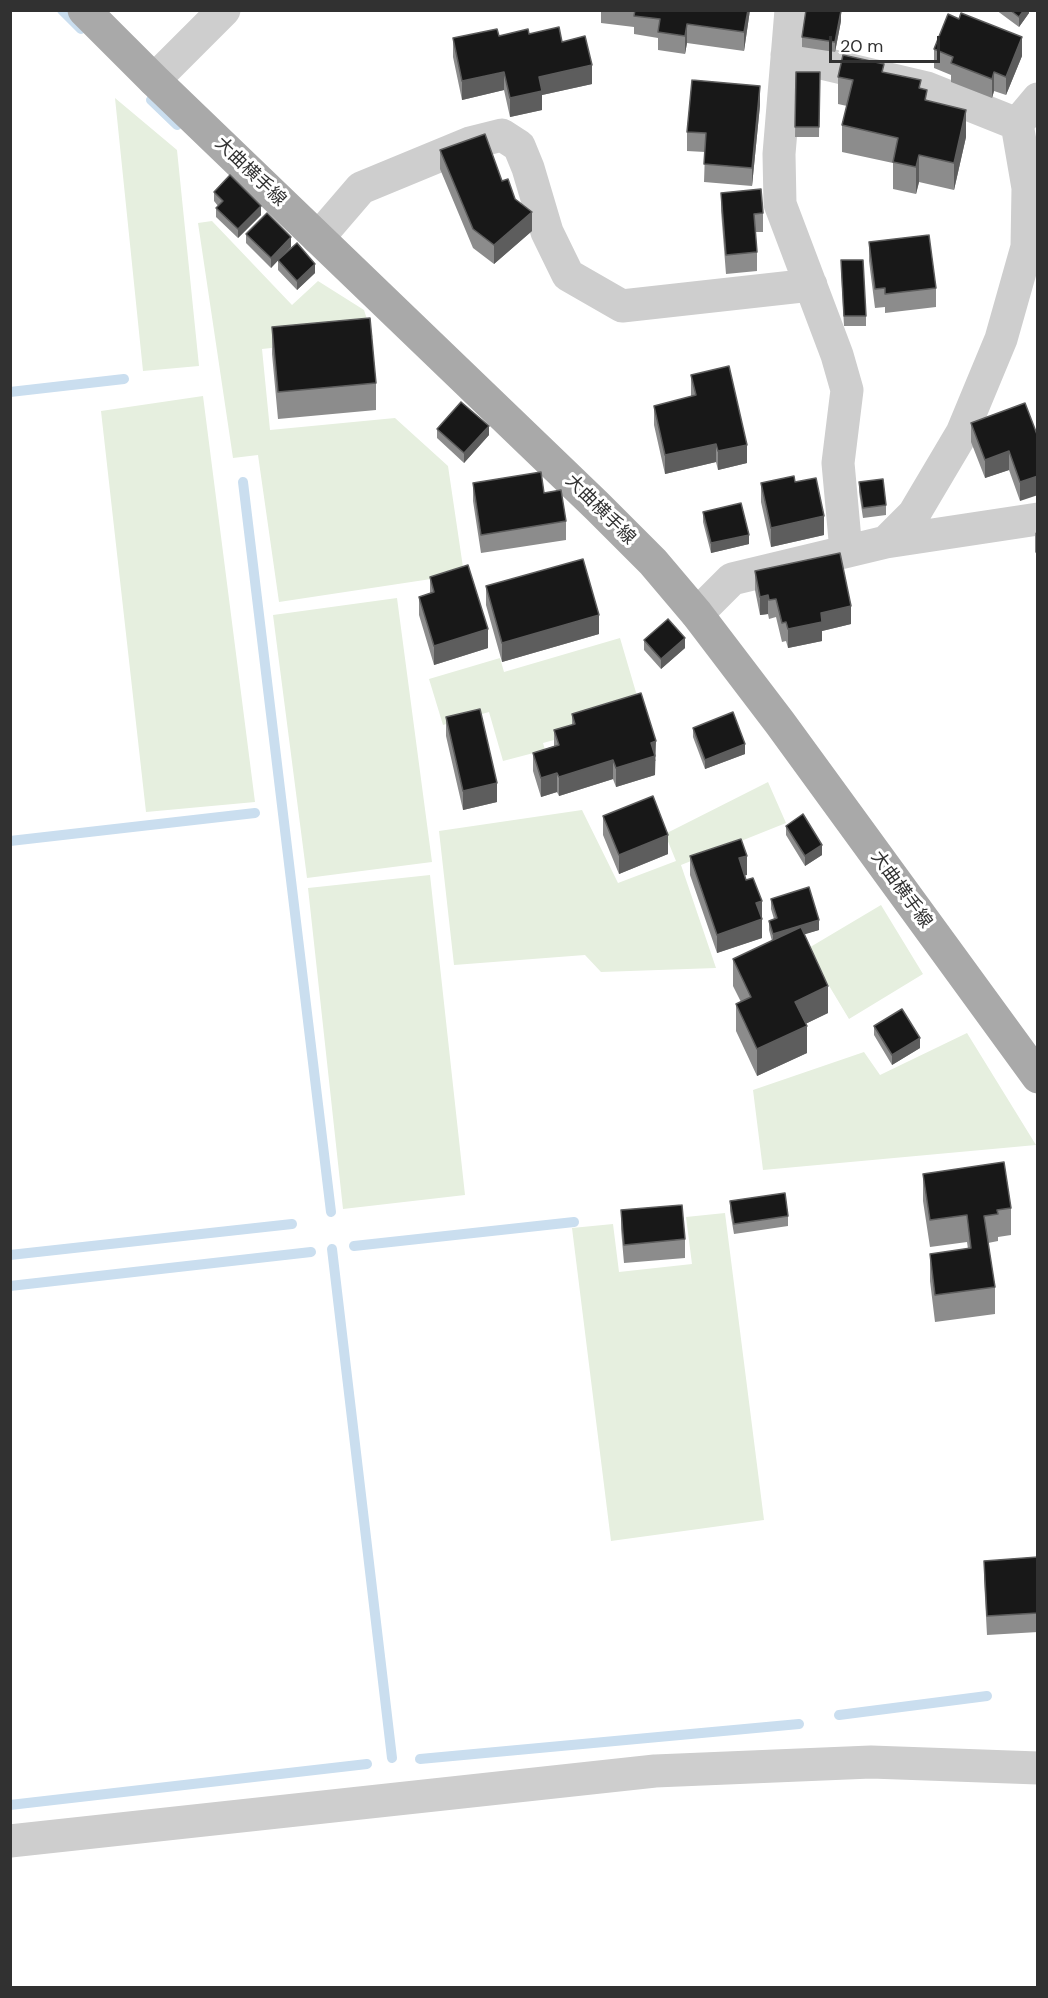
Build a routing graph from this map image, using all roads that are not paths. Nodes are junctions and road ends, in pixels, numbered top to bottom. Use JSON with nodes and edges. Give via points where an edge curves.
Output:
{"nodes":[{"id":1,"x":84,"y":10,"type":"edge"},
{"id":2,"x":224,"y":10,"type":"edge"},
{"id":3,"x":791,"y":10,"type":"edge"},
{"id":4,"x":787,"y":55,"type":"junction"},
{"id":5,"x":154,"y":81,"type":"junction"},
{"id":6,"x":1038,"y":99,"type":"edge"},
{"id":7,"x":1017,"y":124,"type":"junction"},
{"id":8,"x":318,"y":238,"type":"junction"},
{"id":9,"x":811,"y":285,"type":"junction"},
{"id":10,"x":1038,"y":519,"type":"edge"},
{"id":11,"x":886,"y":542,"type":"junction"},
{"id":12,"x":846,"y":551,"type":"junction"},
{"id":13,"x":697,"y":614,"type":"junction"},
{"id":14,"x":1038,"y":1077,"type":"edge"},
{"id":15,"x":1038,"y":1768,"type":"edge"},
{"id":16,"x":10,"y":1841,"type":"edge"}],
"edges":[{"from":1,"to":5,"type":"main road","name":"大曲横手線"},
{"from":2,"to":5,"type":"street"},
{"from":3,"to":4,"type":"street"},
{"from":4,"to":7,"type":"street","via":[[927,88]]},
{"from":4,"to":9,"type":"street","via":[[779,154],[780,204]]},
{"from":5,"to":8,"type":"main road","name":"大曲横手線"},
{"from":6,"to":7,"type":"street"},
{"from":7,"to":11,"type":"street","via":[[1028,188],[1027,247],[1000,339],[962,433],[914,514]]},
{"from":8,"to":9,"type":"street","via":[[361,188],[470,143],[502,135],[519,146],[547,232],[568,275],[622,306]]},
{"from":8,"to":13,"type":"main road","name":"大曲横手線","via":[[605,514]]},
{"from":9,"to":12,"type":"street","via":[[847,390],[838,463]]},
{"from":10,"to":11,"type":"street"},
{"from":11,"to":12,"type":"street"},
{"from":12,"to":13,"type":"street","via":[[732,579]]},
{"from":13,"to":14,"type":"main road","name":"大曲横手線"},
{"from":15,"to":16,"type":"street","via":[[871,1762],[655,1771]]}]}
